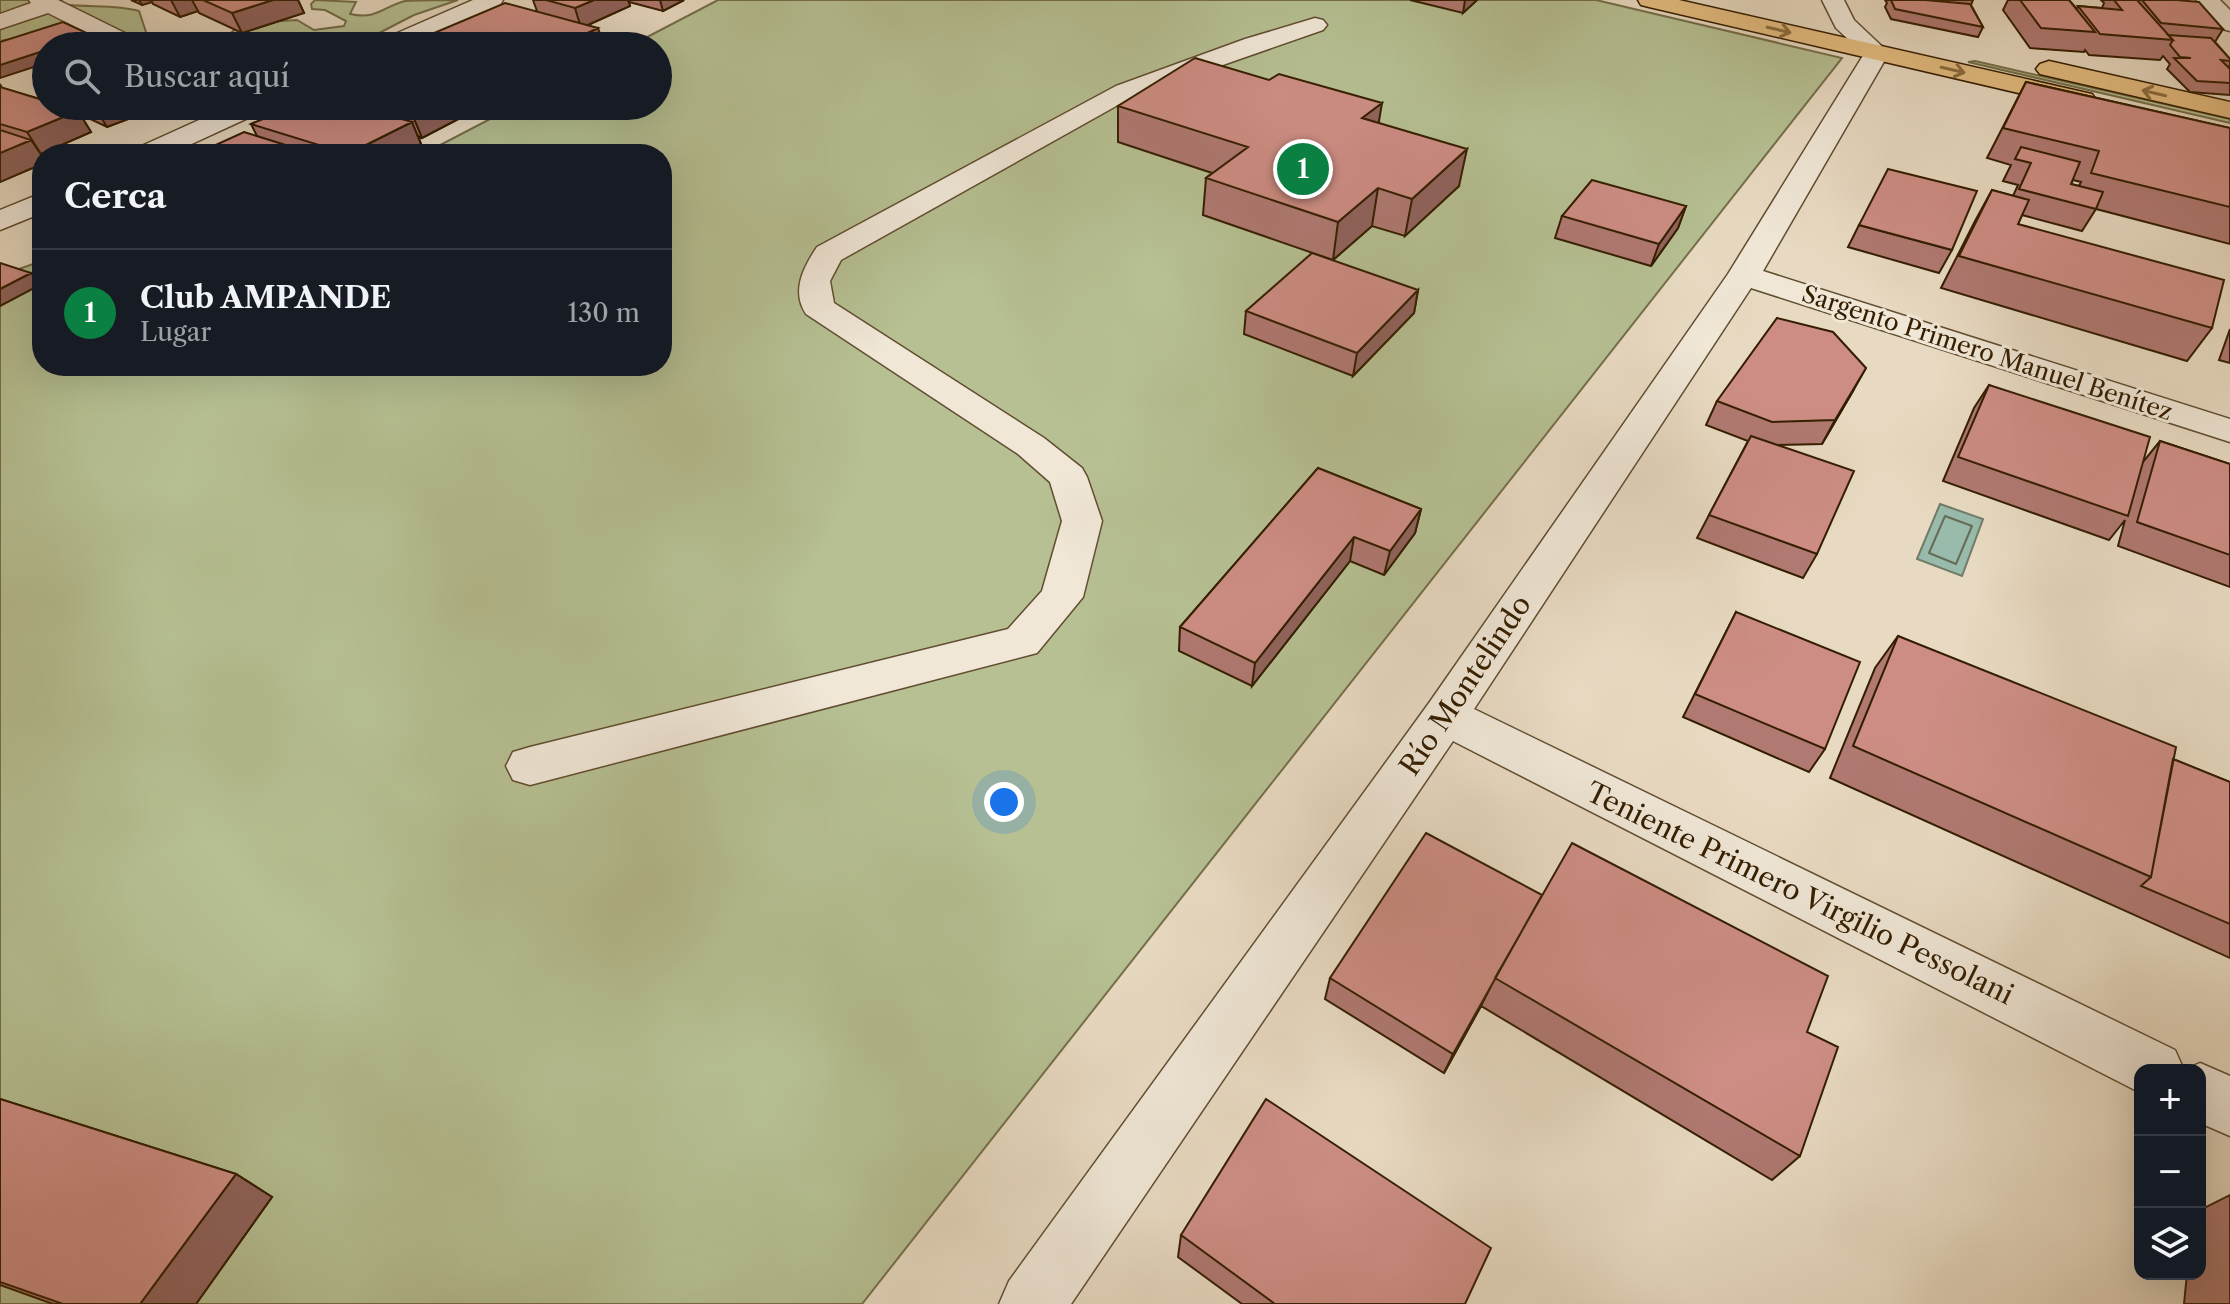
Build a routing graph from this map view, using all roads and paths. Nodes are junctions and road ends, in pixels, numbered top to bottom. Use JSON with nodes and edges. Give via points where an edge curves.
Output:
{"nodes":[{"id":1,"x":492,"y":0,"type":"edge"},
{"id":2,"x":1649,"y":0,"type":"edge"},
{"id":3,"x":1740,"y":0,"type":"edge"},
{"id":4,"x":1833,"y":0,"type":"edge"},
{"id":5,"x":2207,"y":0,"type":"edge"},
{"id":6,"x":44,"y":3,"type":"edge"},
{"id":7,"x":0,"y":22,"type":"edge"},
{"id":8,"x":1844,"y":23,"type":"junction"},
{"id":9,"x":2230,"y":24,"type":"edge"},
{"id":10,"x":1315,"y":25,"type":"dead end"},
{"id":11,"x":103,"y":32,"type":"edge"},
{"id":12,"x":420,"y":32,"type":"edge"},
{"id":13,"x":1877,"y":53,"type":"junction"},
{"id":14,"x":2230,"y":110,"type":"edge"},
{"id":15,"x":221,"y":120,"type":"edge"},
{"id":16,"x":2230,"y":134,"type":"edge"},
{"id":17,"x":169,"y":144,"type":"edge"},
{"id":18,"x":32,"y":207,"type":"edge"},
{"id":19,"x":0,"y":221,"type":"edge"},
{"id":20,"x":1744,"y":275,"type":"junction"},
{"id":21,"x":2230,"y":431,"type":"edge"},
{"id":22,"x":1445,"y":716,"type":"junction"},
{"id":23,"x":530,"y":766,"type":"dead end"},
{"id":24,"x":2143,"y":1064,"type":"edge"},
{"id":25,"x":2206,"y":1095,"type":"edge"},
{"id":26,"x":2230,"y":1107,"type":"edge"},
{"id":27,"x":1032,"y":1304,"type":"edge"}],
"edges":[{"from":1,"to":12,"type":"street"},
{"from":2,"to":13,"type":"main road","one_way":true},
{"from":3,"to":8,"type":"main road"},
{"from":4,"to":8,"type":"street"},
{"from":5,"to":9,"type":"street"},
{"from":6,"to":7,"type":"street"},
{"from":6,"to":11,"type":"street"},
{"from":8,"to":13,"type":"street"},
{"from":14,"to":8,"type":"main road","one_way":true},
{"from":10,"to":23,"type":"street","via":[[1125,91],[828,254],[814,281],[818,307],[1031,446],[1068,477],[1082,521],[1062,597],[1022,642]]},
{"from":13,"to":16,"type":"main road","one_way":true},
{"from":13,"to":20,"type":"street","name":"Río Montelindo"},
{"from":15,"to":17,"type":"street"},
{"from":18,"to":19,"type":"street"},
{"from":20,"to":21,"type":"street","name":"Sargento Primero Manuel Benítez"},
{"from":20,"to":22,"type":"street","name":"Río Montelindo"},
{"from":22,"to":24,"type":"street","name":"Teniente Primero Virgilio Pessolani"},
{"from":22,"to":27,"type":"street","name":"Río Montelindo"},
{"from":25,"to":26,"type":"street"}]}
